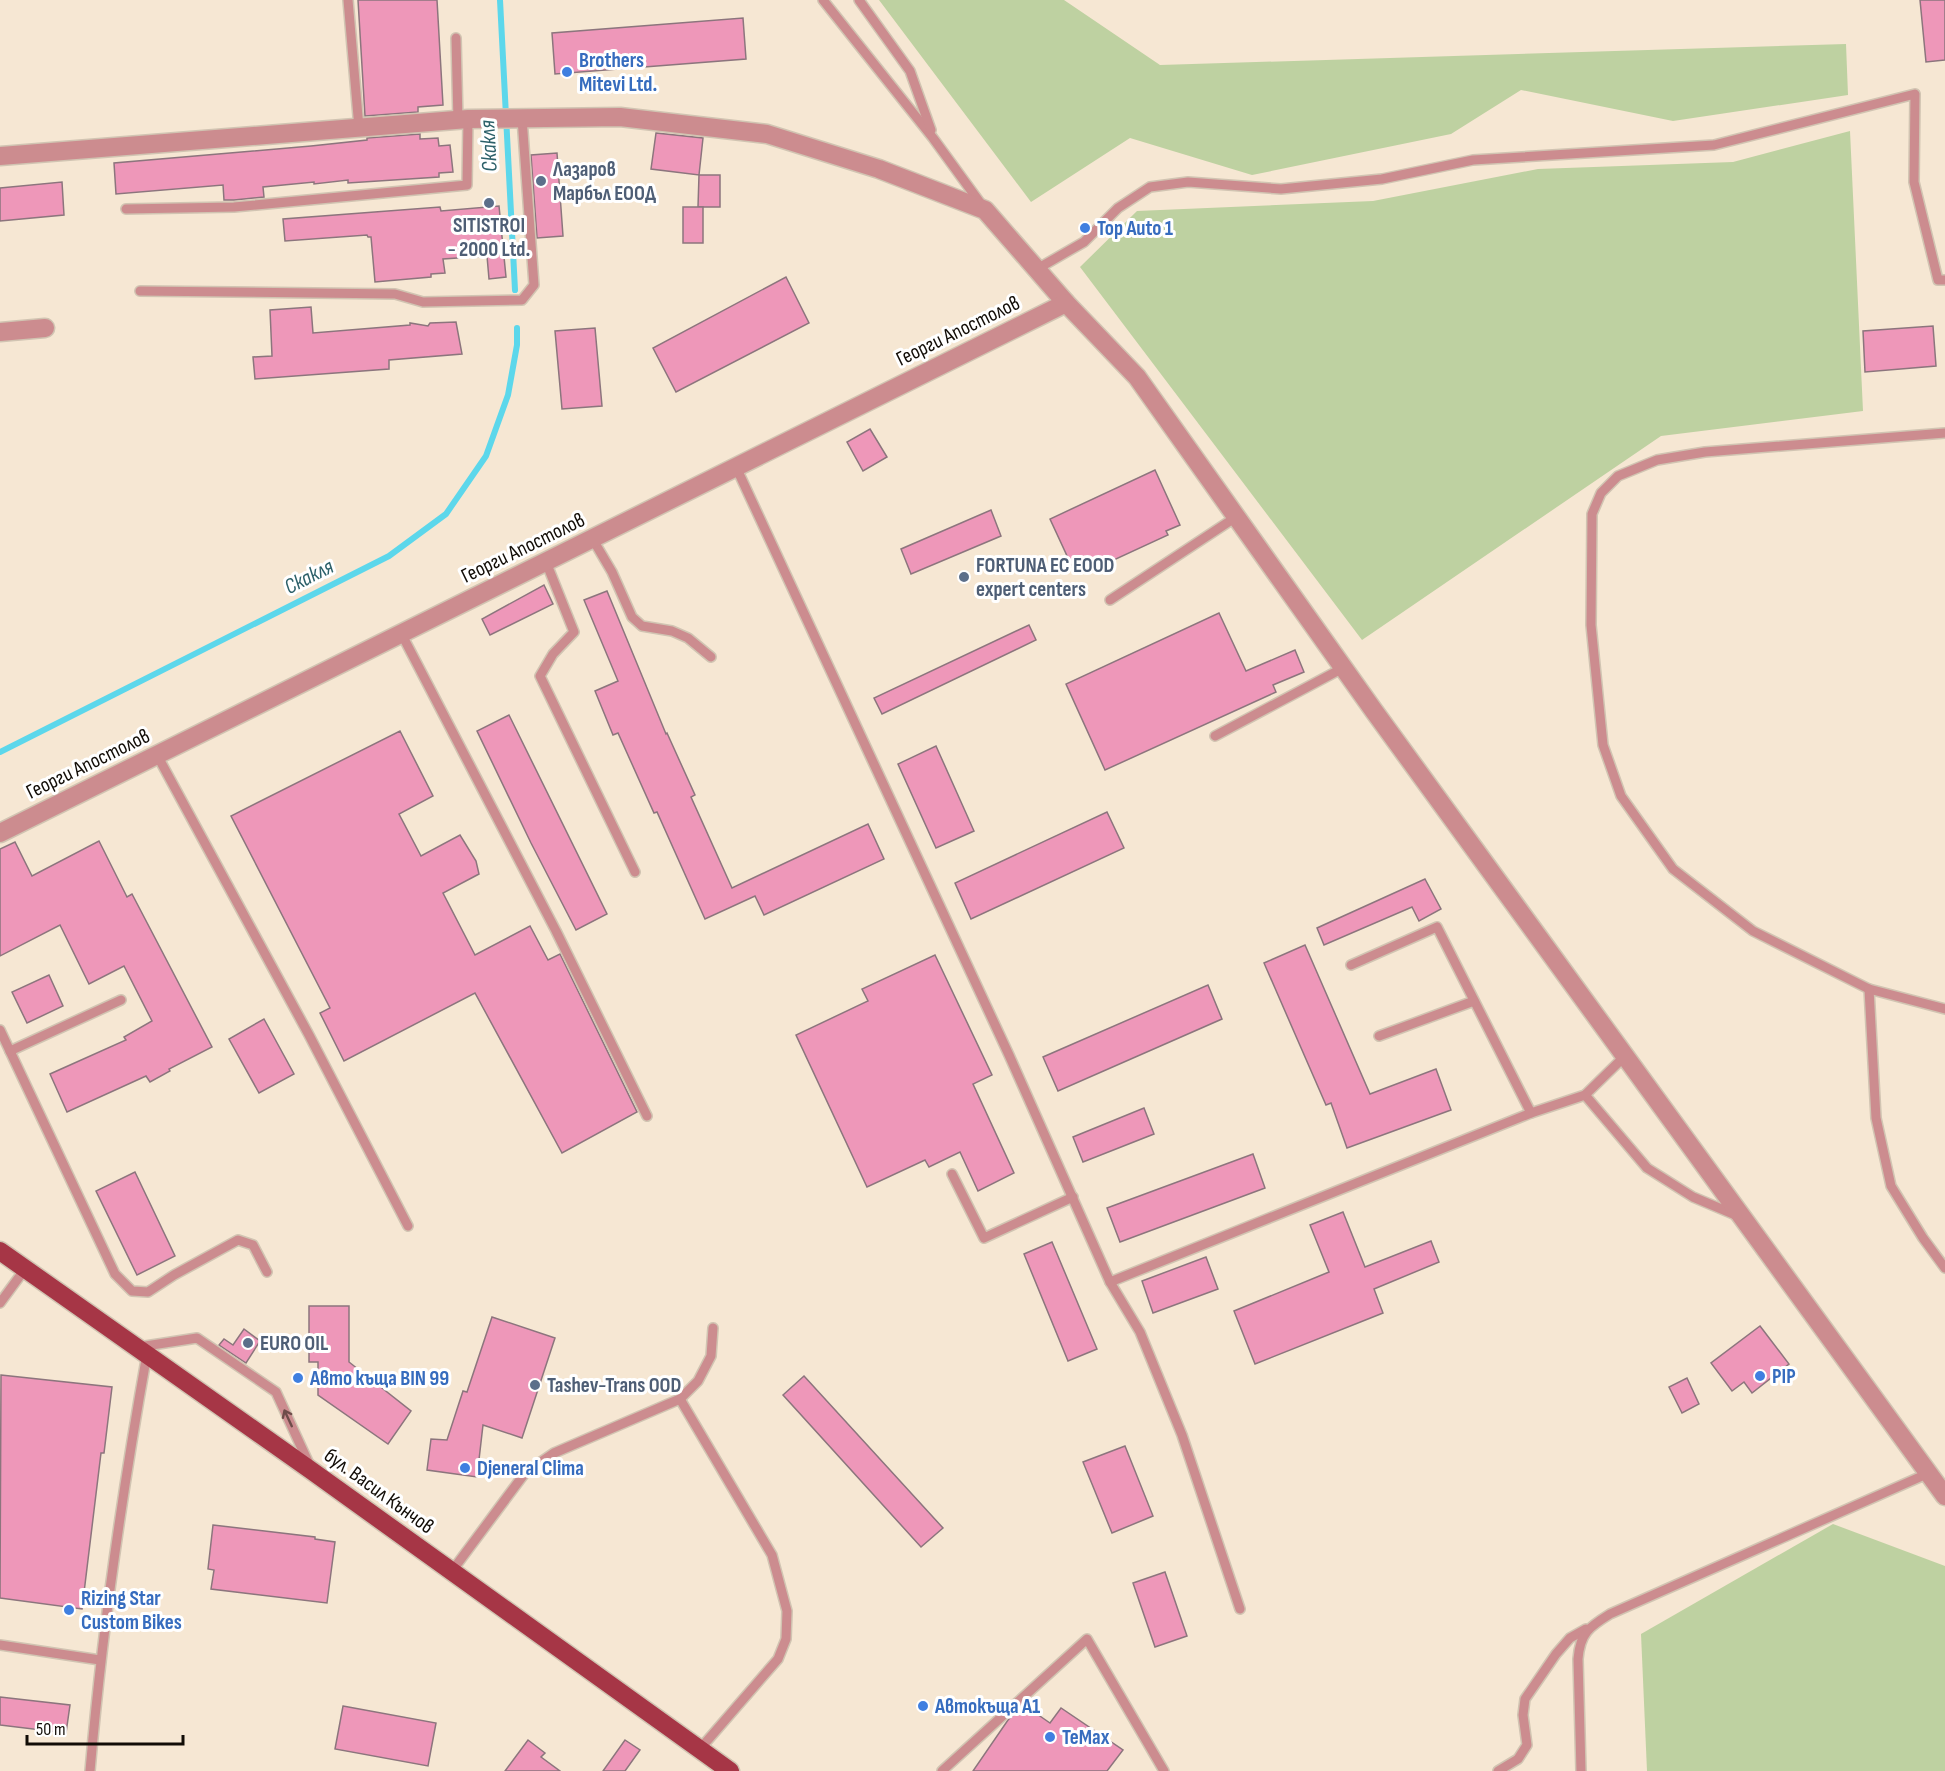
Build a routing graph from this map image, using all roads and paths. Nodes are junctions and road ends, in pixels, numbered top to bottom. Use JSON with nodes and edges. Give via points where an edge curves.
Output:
{"nodes":[{"id":1,"x":348,"y":0,"type":"edge"},
{"id":2,"x":823,"y":0,"type":"edge"},
{"id":3,"x":859,"y":0,"type":"edge"},
{"id":4,"x":456,"y":38,"type":"dead end"},
{"id":5,"x":522,"y":118,"type":"junction"},
{"id":6,"x":463,"y":120,"type":"junction"},
{"id":7,"x":359,"y":128,"type":"junction"},
{"id":8,"x":933,"y":138,"type":"junction"},
{"id":9,"x":0,"y":156,"type":"edge"},
{"id":10,"x":126,"y":209,"type":"dead end"},
{"id":11,"x":985,"y":210,"type":"junction"},
{"id":12,"x":1036,"y":269,"type":"junction"},
{"id":13,"x":1945,"y":279,"type":"edge"},
{"id":14,"x":140,"y":291,"type":"dead end"},
{"id":15,"x":1066,"y":303,"type":"junction"},
{"id":16,"x":45,"y":328,"type":"dead end"},
{"id":17,"x":0,"y":332,"type":"edge"},
{"id":18,"x":1945,"y":433,"type":"edge"},
{"id":19,"x":736,"y":467,"type":"junction"},
{"id":20,"x":1236,"y":517,"type":"junction"},
{"id":21,"x":592,"y":538,"type":"junction"},
{"id":22,"x":546,"y":562,"type":"junction"},
{"id":23,"x":1110,"y":600,"type":"dead end"},
{"id":24,"x":401,"y":633,"type":"junction"},
{"id":25,"x":711,"y":657,"type":"dead end"},
{"id":26,"x":1343,"y":668,"type":"junction"},
{"id":27,"x":1215,"y":736,"type":"dead end"},
{"id":28,"x":157,"y":755,"type":"junction"},
{"id":29,"x":0,"y":833,"type":"edge"},
{"id":30,"x":635,"y":872,"type":"dead end"},
{"id":31,"x":1351,"y":965,"type":"dead end"},
{"id":32,"x":1869,"y":989,"type":"junction"},
{"id":33,"x":121,"y":1000,"type":"dead end"},
{"id":34,"x":1474,"y":1000,"type":"junction"},
{"id":35,"x":1945,"y":1009,"type":"edge"},
{"id":36,"x":0,"y":1030,"type":"edge"},
{"id":37,"x":1379,"y":1036,"type":"dead end"},
{"id":38,"x":10,"y":1051,"type":"junction"},
{"id":39,"x":1625,"y":1056,"type":"junction"},
{"id":40,"x":1585,"y":1095,"type":"junction"},
{"id":41,"x":1531,"y":1113,"type":"junction"},
{"id":42,"x":647,"y":1116,"type":"dead end"},
{"id":43,"x":952,"y":1174,"type":"dead end"},
{"id":44,"x":1072,"y":1197,"type":"junction"},
{"id":45,"x":1743,"y":1218,"type":"junction"},
{"id":46,"x":408,"y":1226,"type":"dead end"},
{"id":47,"x":0,"y":1251,"type":"edge"},
{"id":48,"x":1945,"y":1268,"type":"edge"},
{"id":49,"x":25,"y":1269,"type":"junction"},
{"id":50,"x":267,"y":1272,"type":"dead end"},
{"id":51,"x":1110,"y":1282,"type":"junction"},
{"id":52,"x":0,"y":1303,"type":"edge"},
{"id":53,"x":713,"y":1328,"type":"dead end"},
{"id":54,"x":142,"y":1351,"type":"junction"},
{"id":55,"x":680,"y":1399,"type":"junction"},
{"id":56,"x":312,"y":1471,"type":"junction"},
{"id":57,"x":1929,"y":1473,"type":"junction"},
{"id":58,"x":1945,"y":1496,"type":"edge"},
{"id":59,"x":452,"y":1571,"type":"junction"},
{"id":60,"x":1240,"y":1610,"type":"dead end"},
{"id":61,"x":1591,"y":1626,"type":"junction"},
{"id":62,"x":0,"y":1645,"type":"edge"},
{"id":63,"x":100,"y":1660,"type":"junction"},
{"id":64,"x":700,"y":1749,"type":"junction"},
{"id":65,"x":90,"y":1771,"type":"edge"},
{"id":66,"x":730,"y":1771,"type":"edge"},
{"id":67,"x":942,"y":1771,"type":"edge"},
{"id":68,"x":1164,"y":1771,"type":"edge"},
{"id":69,"x":1498,"y":1771,"type":"edge"},
{"id":70,"x":1581,"y":1771,"type":"edge"}],
"edges":[{"from":1,"to":7,"type":"lane"},
{"from":2,"to":8,"type":"lane"},
{"from":3,"to":8,"type":"lane","via":[[910,71]]},
{"from":4,"to":6,"type":"lane"},
{"from":5,"to":6,"type":"street"},
{"from":5,"to":11,"type":"street","via":[[620,117],[767,134],[879,169]]},
{"from":5,"to":14,"type":"lane","via":[[534,285],[522,300],[423,302],[395,294]]},
{"from":6,"to":7,"type":"street"},
{"from":6,"to":10,"type":"lane","via":[[467,185],[234,207]]},
{"from":7,"to":9,"type":"street"},
{"from":8,"to":11,"type":"lane"},
{"from":11,"to":12,"type":"street"},
{"from":12,"to":13,"type":"lane","via":[[1084,242],[1118,208],[1150,187],[1188,182],[1281,189],[1382,179],[1473,159],[1714,145],[1915,94],[1914,182],[1938,280]]},
{"from":12,"to":15,"type":"street"},
{"from":15,"to":19,"type":"street","name":"Георги Апостолов"},
{"from":15,"to":20,"type":"street","via":[[1137,377]]},
{"from":16,"to":17,"type":"street"},
{"from":18,"to":32,"type":"lane","via":[[1705,452],[1657,460],[1618,476],[1601,493],[1592,514],[1590,625],[1603,745],[1621,796],[1673,869],[1754,931]]},
{"from":19,"to":21,"type":"street","name":"Георги Апостолов"},
{"from":19,"to":44,"type":"lane"},
{"from":20,"to":23,"type":"lane"},
{"from":20,"to":26,"type":"street"},
{"from":21,"to":22,"type":"street","name":"Георги Апостолов"},
{"from":21,"to":25,"type":"lane","via":[[632,617],[642,626],[688,638]]},
{"from":22,"to":24,"type":"street","name":"Георги Апостолов"},
{"from":22,"to":30,"type":"lane","via":[[573,632],[540,676]]},
{"from":24,"to":28,"type":"street","name":"Георги Апостолов"},
{"from":24,"to":42,"type":"lane"},
{"from":26,"to":27,"type":"lane"},
{"from":26,"to":39,"type":"street"},
{"from":28,"to":29,"type":"street","name":"Георги Апостолов"},
{"from":28,"to":46,"type":"lane"},
{"from":31,"to":34,"type":"lane","via":[[1437,927]]},
{"from":32,"to":35,"type":"lane"},
{"from":32,"to":48,"type":"lane","via":[[1876,1118],[1892,1186]]},
{"from":33,"to":38,"type":"lane"},
{"from":34,"to":37,"type":"lane"},
{"from":34,"to":41,"type":"lane"},
{"from":36,"to":38,"type":"lane"},
{"from":38,"to":50,"type":"lane","via":[[115,1274],[132,1291],[148,1292],[238,1240],[253,1245]]},
{"from":39,"to":40,"type":"lane"},
{"from":39,"to":45,"type":"street"},
{"from":40,"to":41,"type":"lane"},
{"from":40,"to":45,"type":"lane","via":[[1647,1168],[1693,1197]]},
{"from":41,"to":51,"type":"lane"},
{"from":43,"to":44,"type":"lane","via":[[984,1238]]},
{"from":44,"to":51,"type":"lane"},
{"from":45,"to":57,"type":"street"},
{"from":47,"to":49,"type":"main road","name":"бул. Васил Кънчов"},
{"from":49,"to":52,"type":"lane"},
{"from":49,"to":54,"type":"main road","name":"бул. Васил Кънчов"},
{"from":51,"to":60,"type":"lane","via":[[1140,1332],[1178,1425]]},
{"from":53,"to":55,"type":"lane","via":[[711,1356],[698,1381]]},
{"from":54,"to":56,"type":"main road","name":"бул. Васил Кънчов"},
{"from":56,"to":54,"type":"lane","one_way":true,"via":[[276,1392],[196,1338]]},
{"from":54,"to":63,"type":"lane"},
{"from":55,"to":59,"type":"lane","via":[[554,1453],[525,1473]]},
{"from":55,"to":64,"type":"lane","via":[[772,1556],[787,1611],[786,1639],[778,1659]]},
{"from":56,"to":59,"type":"main road","name":"бул. Васил Кънчов"},
{"from":57,"to":58,"type":"street"},
{"from":57,"to":61,"type":"lane","via":[[1621,1609]]},
{"from":59,"to":64,"type":"main road","name":"бул. Васил Кънчов"},
{"from":61,"to":69,"type":"lane","via":[[1570,1638],[1526,1699],[1523,1715],[1527,1745],[1518,1759]]},
{"from":61,"to":70,"type":"lane","via":[[1579,1642]]},
{"from":62,"to":63,"type":"lane"},
{"from":63,"to":65,"type":"lane"},
{"from":64,"to":66,"type":"main road","name":"бул. Васил Кънчов"},
{"from":67,"to":68,"type":"lane","via":[[1087,1639]]}]}
